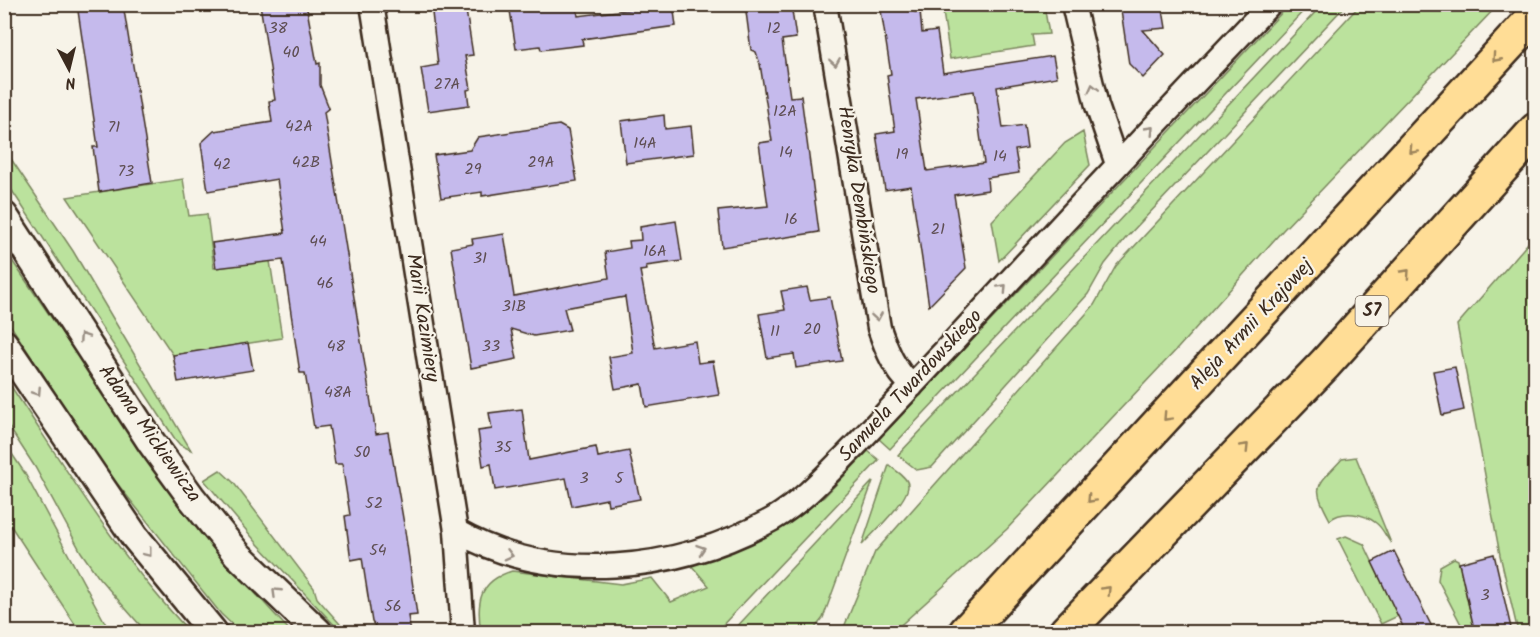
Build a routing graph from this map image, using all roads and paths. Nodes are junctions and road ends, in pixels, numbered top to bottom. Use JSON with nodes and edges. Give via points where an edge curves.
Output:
{"nodes":[{"id":1,"x":372,"y":4,"type":"edge"},
{"id":2,"x":825,"y":4,"type":"edge"},
{"id":3,"x":1073,"y":4,"type":"edge"},
{"id":4,"x":1270,"y":4,"type":"edge"},
{"id":5,"x":1536,"y":15,"type":"edge"},
{"id":6,"x":1536,"y":130,"type":"edge"},
{"id":7,"x":1117,"y":164,"type":"junction"},
{"id":8,"x":4,"y":216,"type":"edge"},
{"id":9,"x":4,"y":344,"type":"edge"},
{"id":10,"x":912,"y":386,"type":"junction"},
{"id":11,"x":456,"y":531,"type":"junction"},
{"id":12,"x":213,"y":633,"type":"edge"},
{"id":13,"x":318,"y":633,"type":"edge"},
{"id":14,"x":463,"y":633,"type":"edge"},
{"id":15,"x":966,"y":633,"type":"edge"},
{"id":16,"x":1066,"y":633,"type":"edge"}],
"edges":[{"from":1,"to":11,"type":"street","name":"Marii Kazimiery"},
{"from":2,"to":10,"type":"street","name":"Henryka Dembińskiego","one_way":true,"via":[[879,328],[891,361]]},
{"from":7,"to":3,"type":"street","one_way":true,"via":[[1097,106]]},
{"from":7,"to":4,"type":"street","name":"Samuela Twardowskiego","one_way":true},
{"from":5,"to":15,"type":"highway","name":"Aleja Armii Krajowej","one_way":true},
{"from":16,"to":6,"type":"highway","number":"S7","one_way":true,"via":[[1325,364]]},
{"from":10,"to":7,"type":"street","name":"Samuela Twardowskiego","one_way":true},
{"from":13,"to":8,"type":"street","name":"Adama Mickiewicza","one_way":true,"via":[[237,554],[191,497]]},
{"from":9,"to":12,"type":"street","one_way":true,"via":[[135,537]]},
{"from":11,"to":10,"type":"street","name":"Samuela Twardowskiego","one_way":true,"via":[[483,546],[533,561],[605,566],[642,564],[688,554],[742,535],[797,503]]},
{"from":11,"to":14,"type":"street","name":"Marii Kazimiery"}]}
